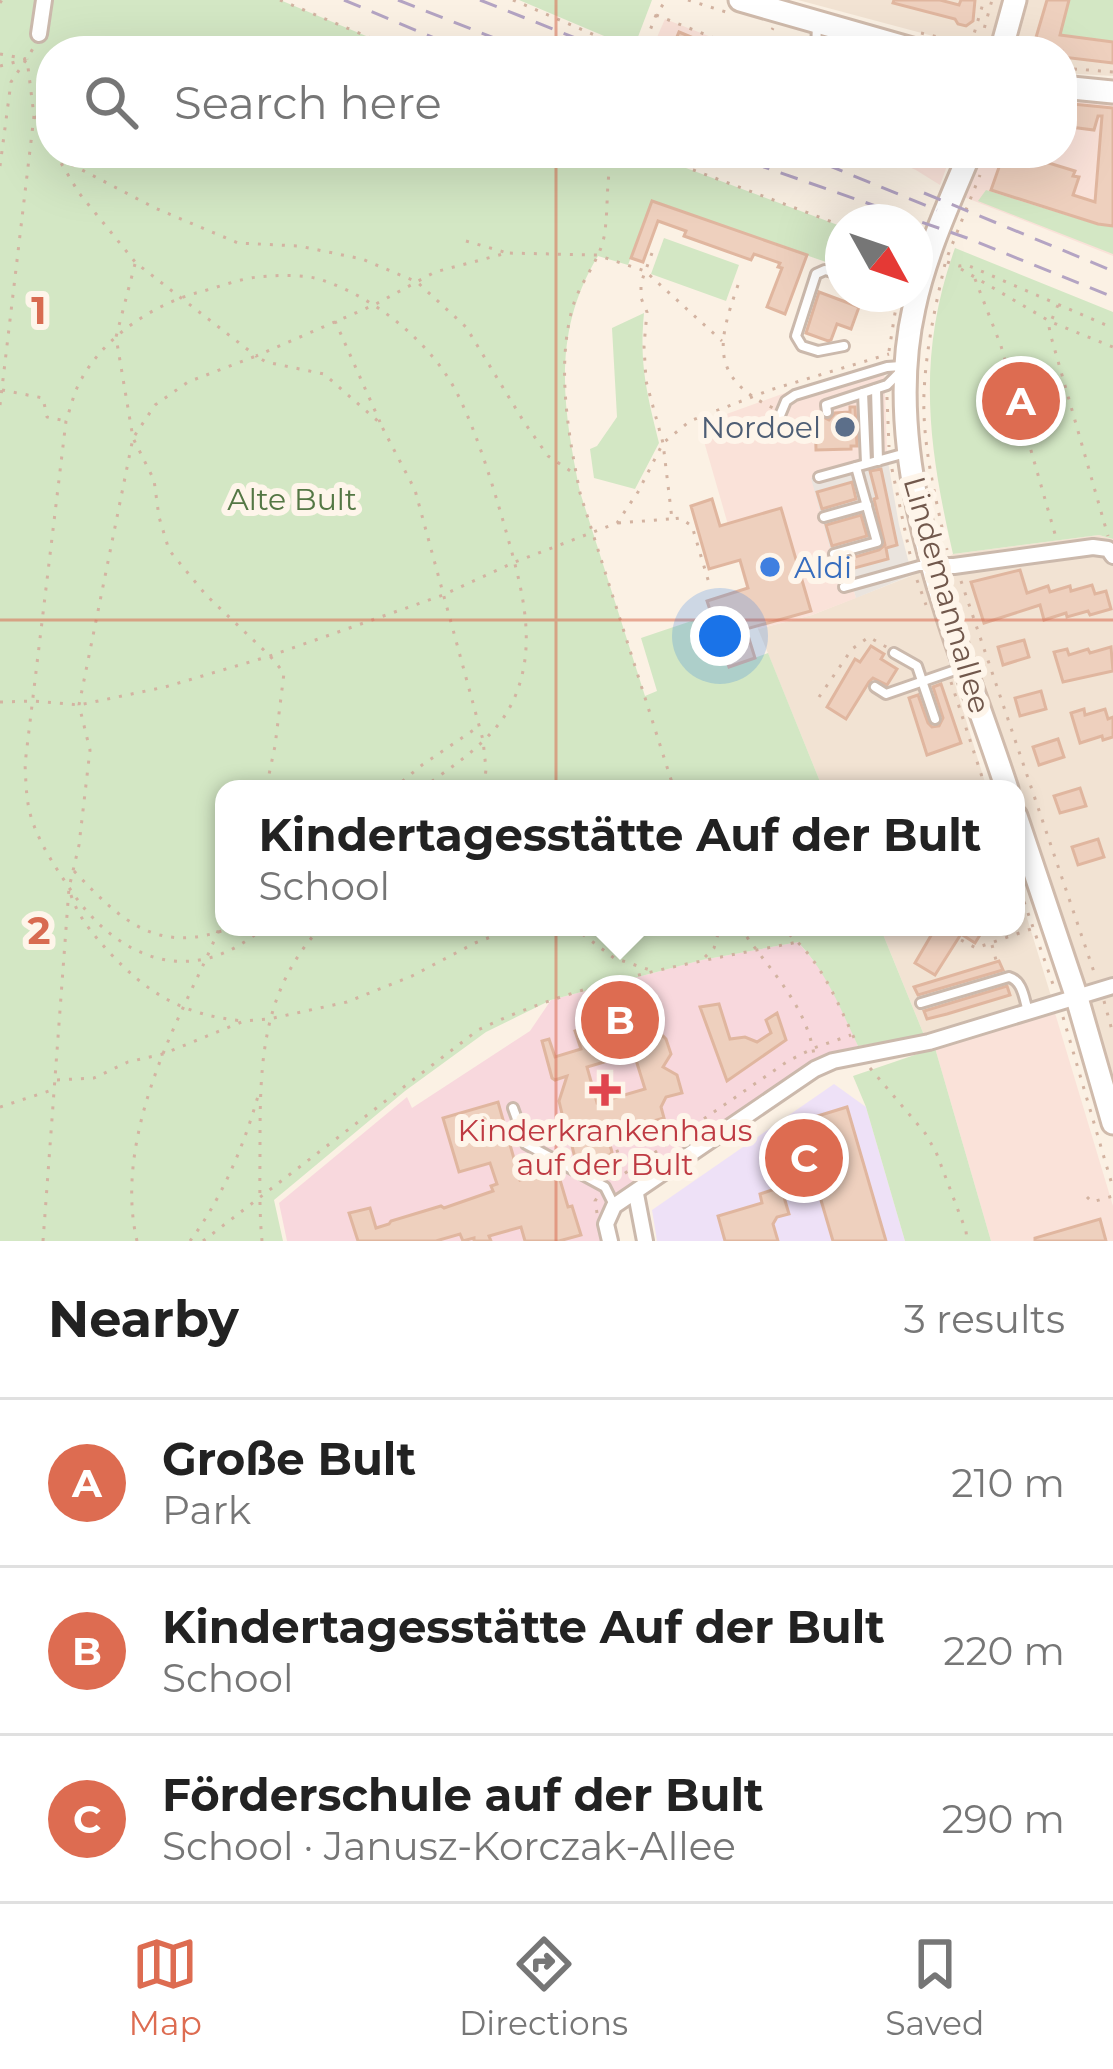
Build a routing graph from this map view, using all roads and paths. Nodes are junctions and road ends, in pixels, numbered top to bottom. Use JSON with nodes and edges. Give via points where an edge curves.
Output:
{"nodes":[{"id":1,"x":44,"y":0,"type":"edge"},
{"id":2,"x":280,"y":0,"type":"edge"},
{"id":3,"x":513,"y":0,"type":"edge"},
{"id":4,"x":667,"y":0,"type":"edge"},
{"id":5,"x":740,"y":0,"type":"edge"},
{"id":6,"x":984,"y":0,"type":"edge"},
{"id":7,"x":992,"y":0,"type":"edge"},
{"id":8,"x":1015,"y":0,"type":"edge"},
{"id":9,"x":656,"y":15,"type":"junction"},
{"id":10,"x":817,"y":22,"type":"junction"},
{"id":11,"x":773,"y":27,"type":"dead end"},
{"id":12,"x":701,"y":33,"type":"junction"},
{"id":13,"x":40,"y":34,"type":"edge"},
{"id":14,"x":366,"y":36,"type":"edge"},
{"id":15,"x":597,"y":36,"type":"edge"},
{"id":16,"x":648,"y":36,"type":"edge"},
{"id":17,"x":700,"y":36,"type":"edge"},
{"id":18,"x":706,"y":36,"type":"edge"},
{"id":19,"x":768,"y":36,"type":"edge"},
{"id":20,"x":817,"y":36,"type":"edge"},
{"id":21,"x":864,"y":36,"type":"edge"},
{"id":22,"x":974,"y":36,"type":"edge"},
{"id":23,"x":982,"y":36,"type":"edge"},
{"id":24,"x":1005,"y":36,"type":"edge"},
{"id":25,"x":36,"y":42,"type":"edge"},
{"id":26,"x":0,"y":55,"type":"edge"},
{"id":27,"x":28,"y":59,"type":"junction"},
{"id":28,"x":0,"y":66,"type":"edge"},
{"id":29,"x":1077,"y":69,"type":"edge"},
{"id":30,"x":1113,"y":72,"type":"edge"},
{"id":31,"x":1077,"y":88,"type":"edge"},
{"id":32,"x":1113,"y":92,"type":"edge"},
{"id":33,"x":34,"y":116,"type":"junction"},
{"id":34,"x":36,"y":120,"type":"edge"},
{"id":35,"x":0,"y":166,"type":"edge"},
{"id":36,"x":64,"y":168,"type":"edge"},
{"id":37,"x":80,"y":168,"type":"edge"},
{"id":38,"x":609,"y":168,"type":"edge"},
{"id":39,"x":688,"y":168,"type":"edge"},
{"id":40,"x":966,"y":168,"type":"edge"},
{"id":41,"x":980,"y":175,"type":"dead end"},
{"id":42,"x":825,"y":219,"type":"edge"},
{"id":43,"x":466,"y":241,"type":"dead end"},
{"id":44,"x":506,"y":253,"type":"junction"},
{"id":45,"x":652,"y":254,"type":"dead end"},
{"id":46,"x":598,"y":255,"type":"junction"},
{"id":47,"x":941,"y":260,"type":"junction"},
{"id":48,"x":136,"y":262,"type":"junction"},
{"id":49,"x":959,"y":266,"type":"junction"},
{"id":50,"x":933,"y":269,"type":"edge"},
{"id":51,"x":825,"y":270,"type":"edge"},
{"id":52,"x":645,"y":271,"type":"junction"},
{"id":53,"x":975,"y":279,"type":"junction"},
{"id":54,"x":417,"y":282,"type":"junction"},
{"id":55,"x":738,"y":285,"type":"dead end"},
{"id":56,"x":181,"y":298,"type":"junction"},
{"id":57,"x":374,"y":304,"type":"junction"},
{"id":58,"x":1058,"y":305,"type":"junction"},
{"id":59,"x":906,"y":312,"type":"edge"},
{"id":60,"x":334,"y":320,"type":"junction"},
{"id":61,"x":1051,"y":322,"type":"junction"},
{"id":62,"x":1113,"y":328,"type":"edge"},
{"id":63,"x":116,"y":337,"type":"junction"},
{"id":64,"x":722,"y":341,"type":"junction"},
{"id":65,"x":844,"y":346,"type":"dead end"},
{"id":66,"x":1113,"y":347,"type":"edge"},
{"id":67,"x":256,"y":356,"type":"junction"},
{"id":68,"x":897,"y":360,"type":"junction"},
{"id":69,"x":852,"y":377,"type":"junction"},
{"id":70,"x":875,"y":389,"type":"junction"},
{"id":71,"x":1,"y":390,"type":"edge"},
{"id":72,"x":860,"y":394,"type":"junction"},
{"id":73,"x":755,"y":398,"type":"junction"},
{"id":74,"x":0,"y":405,"type":"edge"},
{"id":75,"x":780,"y":411,"type":"junction"},
{"id":76,"x":826,"y":412,"type":"dead end"},
{"id":77,"x":66,"y":421,"type":"junction"},
{"id":78,"x":380,"y":424,"type":"junction"},
{"id":79,"x":776,"y":425,"type":"dead end"},
{"id":80,"x":133,"y":438,"type":"junction"},
{"id":81,"x":664,"y":443,"type":"junction"},
{"id":82,"x":907,"y":452,"type":"junction"},
{"id":83,"x":878,"y":460,"type":"junction"},
{"id":84,"x":861,"y":465,"type":"junction"},
{"id":85,"x":576,"y":475,"type":"junction"},
{"id":86,"x":819,"y":477,"type":"dead end"},
{"id":87,"x":867,"y":505,"type":"junction"},
{"id":88,"x":824,"y":517,"type":"dead end"},
{"id":89,"x":673,"y":519,"type":"junction"},
{"id":90,"x":617,"y":523,"type":"junction"},
{"id":91,"x":592,"y":533,"type":"junction"},
{"id":92,"x":1059,"y":551,"type":"junction"},
{"id":93,"x":1110,"y":553,"type":"edge"},
{"id":94,"x":834,"y":554,"type":"dead end"},
{"id":95,"x":515,"y":562,"type":"junction"},
{"id":96,"x":944,"y":566,"type":"junction"},
{"id":97,"x":709,"y":583,"type":"dead end"},
{"id":98,"x":844,"y":587,"type":"dead end"},
{"id":99,"x":442,"y":595,"type":"junction"},
{"id":100,"x":894,"y":652,"type":"joint"},
{"id":101,"x":270,"y":656,"type":"junction"},
{"id":102,"x":965,"y":667,"type":"junction"},
{"id":103,"x":922,"y":682,"type":"junction"},
{"id":104,"x":874,"y":687,"type":"dead end"},
{"id":105,"x":819,"y":698,"type":"dead end"},
{"id":106,"x":34,"y":701,"type":"junction"},
{"id":107,"x":0,"y":702,"type":"edge"},
{"id":108,"x":80,"y":705,"type":"junction"},
{"id":109,"x":935,"y":719,"type":"dead end"},
{"id":110,"x":479,"y":726,"type":"junction"},
{"id":111,"x":483,"y":740,"type":"junction"},
{"id":112,"x":268,"y":780,"type":"edge"},
{"id":113,"x":404,"y":780,"type":"edge"},
{"id":114,"x":432,"y":780,"type":"edge"},
{"id":115,"x":484,"y":780,"type":"edge"},
{"id":116,"x":671,"y":780,"type":"edge"},
{"id":117,"x":1003,"y":780,"type":"edge"},
{"id":118,"x":1025,"y":848,"type":"edge"},
{"id":119,"x":73,"y":870,"type":"junction"},
{"id":120,"x":69,"y":888,"type":"junction"},
{"id":121,"x":1025,"y":905,"type":"edge"},
{"id":122,"x":1033,"y":928,"type":"junction"},
{"id":123,"x":1025,"y":931,"type":"edge"},
{"id":124,"x":215,"y":933,"type":"edge"},
{"id":125,"x":216,"y":936,"type":"edge"},
{"id":126,"x":252,"y":936,"type":"edge"},
{"id":127,"x":314,"y":936,"type":"edge"},
{"id":128,"x":494,"y":936,"type":"edge"},
{"id":129,"x":585,"y":936,"type":"edge"},
{"id":130,"x":717,"y":936,"type":"edge"},
{"id":131,"x":746,"y":936,"type":"edge"},
{"id":132,"x":791,"y":936,"type":"edge"},
{"id":133,"x":1012,"y":936,"type":"edge"},
{"id":134,"x":961,"y":940,"type":"dead end"},
{"id":135,"x":798,"y":942,"type":"junction"},
{"id":136,"x":991,"y":943,"type":"junction"},
{"id":137,"x":756,"y":950,"type":"junction"},
{"id":138,"x":206,"y":958,"type":"junction"},
{"id":139,"x":702,"y":960,"type":"junction"},
{"id":140,"x":996,"y":961,"type":"dead end"},
{"id":141,"x":655,"y":972,"type":"junction"},
{"id":142,"x":1107,"y":988,"type":"edge"},
{"id":143,"x":1068,"y":1000,"type":"junction"},
{"id":144,"x":921,"y":1003,"type":"dead end"},
{"id":145,"x":183,"y":1007,"type":"junction"},
{"id":146,"x":1028,"y":1013,"type":"junction"},
{"id":147,"x":269,"y":1019,"type":"junction"},
{"id":148,"x":244,"y":1021,"type":"junction"},
{"id":149,"x":1113,"y":1034,"type":"edge"},
{"id":150,"x":853,"y":1035,"type":"junction"},
{"id":151,"x":814,"y":1048,"type":"junction"},
{"id":152,"x":163,"y":1054,"type":"junction"},
{"id":153,"x":861,"y":1056,"type":"junction"},
{"id":154,"x":815,"y":1069,"type":"junction"},
{"id":155,"x":56,"y":1080,"type":"junction"},
{"id":156,"x":55,"y":1089,"type":"junction"},
{"id":157,"x":260,"y":1089,"type":"junction"},
{"id":158,"x":0,"y":1107,"type":"edge"},
{"id":159,"x":513,"y":1108,"type":"dead end"},
{"id":160,"x":1113,"y":1123,"type":"edge"},
{"id":161,"x":609,"y":1127,"type":"dead end"},
{"id":162,"x":632,"y":1168,"type":"junction"},
{"id":163,"x":605,"y":1187,"type":"junction"},
{"id":164,"x":1113,"y":1189,"type":"edge"},
{"id":165,"x":636,"y":1194,"type":"junction"},
{"id":166,"x":1113,"y":1196,"type":"edge"},
{"id":167,"x":1087,"y":1197,"type":"dead end"},
{"id":168,"x":260,"y":1200,"type":"junction"},
{"id":169,"x":614,"y":1206,"type":"junction"},
{"id":170,"x":598,"y":1221,"type":"dead end"},
{"id":171,"x":44,"y":1229,"type":"junction"},
{"id":172,"x":43,"y":1241,"type":"edge"},
{"id":173,"x":52,"y":1241,"type":"edge"},
{"id":174,"x":137,"y":1241,"type":"edge"},
{"id":175,"x":190,"y":1241,"type":"edge"},
{"id":176,"x":203,"y":1241,"type":"edge"},
{"id":177,"x":262,"y":1241,"type":"edge"},
{"id":178,"x":610,"y":1241,"type":"edge"},
{"id":179,"x":645,"y":1241,"type":"edge"},
{"id":180,"x":968,"y":1241,"type":"edge"}],
"edges":[{"from":1,"to":13,"type":"street"},
{"from":2,"to":14,"type":"path"},
{"from":3,"to":15,"type":"path"},
{"from":4,"to":9,"type":"path"},
{"from":5,"to":10,"type":"street"},
{"from":6,"to":22,"type":"path"},
{"from":7,"to":23,"type":"path"},
{"from":8,"to":24,"type":"street"},
{"from":9,"to":12,"type":"path"},
{"from":9,"to":16,"type":"path"},
{"from":10,"to":20,"type":"lane"},
{"from":10,"to":21,"type":"street"},
{"from":11,"to":19,"type":"path"},
{"from":12,"to":17,"type":"path"},
{"from":12,"to":18,"type":"path"},
{"from":25,"to":27,"type":"path"},
{"from":26,"to":27,"type":"path"},
{"from":27,"to":28,"type":"path"},
{"from":27,"to":33,"type":"path"},
{"from":27,"to":35,"type":"path","via":[[10,82]]},
{"from":29,"to":30,"type":"path"},
{"from":31,"to":32,"type":"street"},
{"from":33,"to":34,"type":"path"},
{"from":33,"to":71,"type":"path"},
{"from":36,"to":48,"type":"path"},
{"from":37,"to":54,"type":"path","via":[[238,243],[362,259]]},
{"from":38,"to":46,"type":"path"},
{"from":39,"to":42,"type":"path"},
{"from":40,"to":47,"type":"street","name":"Lindemannallee"},
{"from":41,"to":96,"type":"path","via":[[945,262],[924,398]]},
{"from":43,"to":44,"type":"path"},
{"from":44,"to":46,"type":"path"},
{"from":44,"to":54,"type":"path"},
{"from":45,"to":52,"type":"path"},
{"from":46,"to":52,"type":"path"},
{"from":46,"to":85,"type":"path","via":[[566,335]]},
{"from":47,"to":49,"type":"path"},
{"from":47,"to":50,"type":"street","name":"Lindemannallee"},
{"from":48,"to":56,"type":"path"},
{"from":48,"to":63,"type":"path"},
{"from":49,"to":53,"type":"path"},
{"from":49,"to":58,"type":"path"},
{"from":51,"to":65,"type":"lane","via":[[816,274],[796,336],[818,352]]},
{"from":52,"to":64,"type":"path"},
{"from":52,"to":81,"type":"path","via":[[646,380]]},
{"from":53,"to":61,"type":"path"},
{"from":53,"to":92,"type":"path"},
{"from":54,"to":57,"type":"path"},
{"from":54,"to":85,"type":"path","via":[[466,326],[548,455]]},
{"from":55,"to":64,"type":"path"},
{"from":56,"to":57,"type":"path","via":[[256,277],[318,278]]},
{"from":56,"to":63,"type":"path"},
{"from":56,"to":67,"type":"path"},
{"from":57,"to":60,"type":"path"},
{"from":57,"to":95,"type":"path","via":[[421,344],[457,393]]},
{"from":58,"to":61,"type":"path"},
{"from":58,"to":62,"type":"path"},
{"from":59,"to":68,"type":"street","name":"Lindemannallee"},
{"from":60,"to":67,"type":"path"},
{"from":60,"to":78,"type":"path"},
{"from":61,"to":66,"type":"path"},
{"from":61,"to":93,"type":"path"},
{"from":63,"to":77,"type":"path","via":[[80,381]]},
{"from":63,"to":80,"type":"path"},
{"from":64,"to":73,"type":"path","via":[[733,377]]},
{"from":67,"to":78,"type":"path","via":[[324,374]]},
{"from":67,"to":80,"type":"path","via":[[188,382],[155,405]]},
{"from":68,"to":69,"type":"lane"},
{"from":68,"to":70,"type":"lane","via":[[887,386]]},
{"from":68,"to":73,"type":"path"},
{"from":68,"to":82,"type":"street","name":"Lindemannallee"},
{"from":69,"to":72,"type":"lane"},
{"from":69,"to":75,"type":"lane","via":[[795,394]]},
{"from":70,"to":72,"type":"lane"},
{"from":70,"to":83,"type":"lane"},
{"from":71,"to":74,"type":"path"},
{"from":71,"to":77,"type":"path","via":[[43,398],[47,417]]},
{"from":72,"to":76,"type":"lane","via":[[826,405]]},
{"from":72,"to":84,"type":"lane"},
{"from":73,"to":75,"type":"path"},
{"from":73,"to":81,"type":"path","via":[[690,421]]},
{"from":75,"to":79,"type":"lane"},
{"from":77,"to":106,"type":"path"},
{"from":78,"to":99,"type":"path","via":[[415,490]]},
{"from":80,"to":101,"type":"path","via":[[154,480],[169,550]]},
{"from":80,"to":108,"type":"path"},
{"from":81,"to":89,"type":"path"},
{"from":81,"to":90,"type":"path"},
{"from":82,"to":83,"type":"lane"},
{"from":82,"to":96,"type":"street","name":"Lindemannallee","via":[[917,503]]},
{"from":83,"to":84,"type":"lane"},
{"from":84,"to":86,"type":"lane"},
{"from":84,"to":87,"type":"lane"},
{"from":85,"to":91,"type":"path"},
{"from":87,"to":88,"type":"lane"},
{"from":87,"to":94,"type":"lane","via":[[877,542]]},
{"from":89,"to":90,"type":"path"},
{"from":89,"to":97,"type":"path","via":[[692,526]]},
{"from":90,"to":91,"type":"path"},
{"from":91,"to":95,"type":"path"},
{"from":91,"to":116,"type":"path"},
{"from":92,"to":93,"type":"street"},
{"from":92,"to":96,"type":"street"},
{"from":95,"to":99,"type":"path"},
{"from":95,"to":111,"type":"path","via":[[528,646],[512,704]]},
{"from":96,"to":98,"type":"lane"},
{"from":96,"to":102,"type":"street","name":"Lindemannallee"},
{"from":96,"to":142,"type":"path"},
{"from":99,"to":101,"type":"path"},
{"from":99,"to":110,"type":"path"},
{"from":100,"to":103,"type":"lane","via":[[917,667]]},
{"from":100,"to":105,"type":"path","via":[[869,637]]},
{"from":101,"to":108,"type":"path"},
{"from":101,"to":112,"type":"path","via":[[284,673]]},
{"from":102,"to":103,"type":"lane"},
{"from":102,"to":117,"type":"street","name":"Lindemannallee"},
{"from":103,"to":104,"type":"lane","via":[[886,694]]},
{"from":103,"to":109,"type":"lane"},
{"from":106,"to":107,"type":"path"},
{"from":106,"to":108,"type":"path"},
{"from":106,"to":120,"type":"path","via":[[26,794]]},
{"from":108,"to":119,"type":"path","via":[[90,750]]},
{"from":110,"to":111,"type":"path"},
{"from":110,"to":113,"type":"path"},
{"from":111,"to":114,"type":"path"},
{"from":111,"to":115,"type":"path"},
{"from":118,"to":143,"type":"street"},
{"from":119,"to":120,"type":"path"},
{"from":119,"to":124,"type":"path","via":[[108,907],[152,933],[177,940]]},
{"from":120,"to":138,"type":"path","via":[[93,922],[135,952]]},
{"from":120,"to":145,"type":"path","via":[[91,931],[134,978]]},
{"from":120,"to":155,"type":"path"},
{"from":121,"to":122,"type":"path"},
{"from":122,"to":123,"type":"path"},
{"from":122,"to":143,"type":"path"},
{"from":125,"to":138,"type":"path"},
{"from":126,"to":138,"type":"path"},
{"from":127,"to":147,"type":"path","via":[[286,975]]},
{"from":128,"to":147,"type":"path","via":[[370,994]]},
{"from":129,"to":141,"type":"path","via":[[614,958]]},
{"from":130,"to":139,"type":"path"},
{"from":131,"to":137,"type":"path"},
{"from":132,"to":135,"type":"path"},
{"from":133,"to":136,"type":"path"},
{"from":134,"to":136,"type":"path","via":[[976,948]]},
{"from":135,"to":137,"type":"path"},
{"from":135,"to":150,"type":"path","via":[[823,972]]},
{"from":136,"to":140,"type":"path"},
{"from":137,"to":139,"type":"path"},
{"from":137,"to":151,"type":"path","via":[[786,985]]},
{"from":138,"to":145,"type":"path"},
{"from":139,"to":141,"type":"path"},
{"from":141,"to":168,"type":"path","via":[[478,1030]]},
{"from":142,"to":143,"type":"street"},
{"from":142,"to":149,"type":"path"},
{"from":143,"to":146,"type":"street"},
{"from":143,"to":160,"type":"street"},
{"from":143,"to":164,"type":"path"},
{"from":144,"to":146,"type":"lane","via":[[1009,976],[1020,984]]},
{"from":145,"to":148,"type":"path"},
{"from":145,"to":152,"type":"path"},
{"from":146,"to":153,"type":"street"},
{"from":147,"to":148,"type":"path"},
{"from":147,"to":157,"type":"path"},
{"from":148,"to":152,"type":"path"},
{"from":150,"to":151,"type":"path"},
{"from":150,"to":153,"type":"path"},
{"from":151,"to":154,"type":"path"},
{"from":151,"to":162,"type":"path"},
{"from":152,"to":155,"type":"path","via":[[94,1078]]},
{"from":152,"to":174,"type":"path","via":[[134,1164]]},
{"from":153,"to":154,"type":"street"},
{"from":153,"to":180,"type":"path","via":[[925,1132]]},
{"from":154,"to":165,"type":"street"},
{"from":155,"to":156,"type":"path"},
{"from":156,"to":158,"type":"path"},
{"from":156,"to":171,"type":"path"},
{"from":157,"to":168,"type":"path"},
{"from":157,"to":175,"type":"path","via":[[218,1197]]},
{"from":159,"to":163,"type":"lane","via":[[526,1144]]},
{"from":161,"to":162,"type":"path","via":[[620,1160]]},
{"from":162,"to":163,"type":"path"},
{"from":163,"to":169,"type":"lane"},
{"from":163,"to":170,"type":"path","via":[[595,1201]]},
{"from":165,"to":169,"type":"street"},
{"from":165,"to":179,"type":"street"},
{"from":166,"to":167,"type":"path"},
{"from":168,"to":176,"type":"path"},
{"from":168,"to":177,"type":"path"},
{"from":169,"to":178,"type":"street"},
{"from":171,"to":172,"type":"path"},
{"from":171,"to":173,"type":"path"}]}
